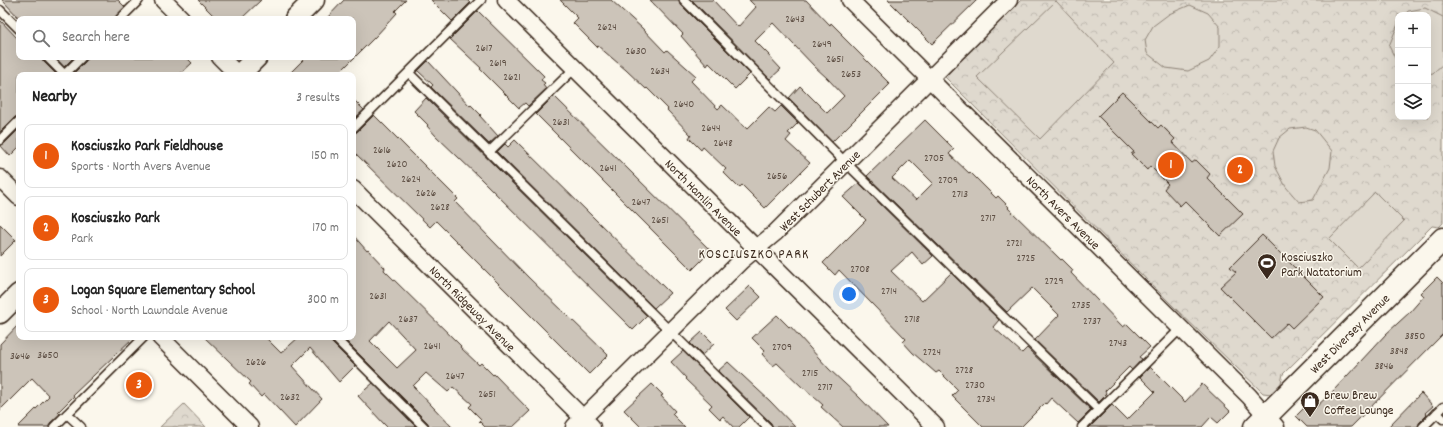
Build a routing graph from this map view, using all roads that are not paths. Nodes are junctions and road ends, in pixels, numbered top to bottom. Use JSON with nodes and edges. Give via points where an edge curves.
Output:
{"nodes":[{"id":1,"x":139,"y":0,"type":"edge"},
{"id":2,"x":163,"y":0,"type":"edge"},
{"id":3,"x":314,"y":0,"type":"edge"},
{"id":4,"x":481,"y":0,"type":"edge"},
{"id":5,"x":508,"y":0,"type":"edge"},
{"id":6,"x":684,"y":0,"type":"edge"},
{"id":7,"x":850,"y":0,"type":"edge"},
{"id":8,"x":1009,"y":0,"type":"edge"},
{"id":9,"x":0,"y":10,"type":"edge"},
{"id":10,"x":123,"y":16,"type":"edge"},
{"id":11,"x":179,"y":16,"type":"edge"},
{"id":12,"x":298,"y":16,"type":"edge"},
{"id":13,"x":16,"y":26,"type":"edge"},
{"id":14,"x":50,"y":60,"type":"edge"},
{"id":15,"x":79,"y":60,"type":"edge"},
{"id":16,"x":223,"y":60,"type":"edge"},
{"id":17,"x":254,"y":60,"type":"edge"},
{"id":18,"x":575,"y":68,"type":"junction"},
{"id":19,"x":62,"y":72,"type":"edge"},
{"id":20,"x":68,"y":72,"type":"edge"},
{"id":21,"x":236,"y":72,"type":"edge"},
{"id":22,"x":242,"y":72,"type":"edge"},
{"id":23,"x":409,"y":72,"type":"junction"},
{"id":24,"x":930,"y":79,"type":"junction"},
{"id":25,"x":16,"y":124,"type":"edge"},
{"id":26,"x":356,"y":125,"type":"edge"},
{"id":27,"x":0,"y":140,"type":"edge"},
{"id":28,"x":489,"y":152,"type":"junction"},
{"id":29,"x":846,"y":163,"type":"junction"},
{"id":30,"x":0,"y":178,"type":"edge"},
{"id":31,"x":356,"y":192,"type":"edge"},
{"id":32,"x":16,"y":194,"type":"edge"},
{"id":33,"x":1441,"y":245,"type":"edge"},
{"id":34,"x":756,"y":248,"type":"junction"},
{"id":35,"x":16,"y":297,"type":"edge"},
{"id":36,"x":0,"y":313,"type":"edge"},
{"id":37,"x":1181,"y":328,"type":"junction"},
{"id":38,"x":670,"y":331,"type":"junction"},
{"id":39,"x":141,"y":340,"type":"edge"},
{"id":40,"x":163,"y":340,"type":"edge"},
{"id":41,"x":337,"y":340,"type":"edge"},
{"id":42,"x":1099,"y":410,"type":"junction"},
{"id":43,"x":1441,"y":413,"type":"edge"},
{"id":44,"x":67,"y":414,"type":"junction"},
{"id":45,"x":1265,"y":423,"type":"edge"},
{"id":46,"x":583,"y":424,"type":"edge"},
{"id":47,"x":54,"y":427,"type":"edge"},
{"id":48,"x":81,"y":427,"type":"edge"},
{"id":49,"x":250,"y":427,"type":"edge"},
{"id":50,"x":424,"y":427,"type":"edge"},
{"id":51,"x":767,"y":427,"type":"edge"},
{"id":52,"x":936,"y":427,"type":"edge"},
{"id":53,"x":1082,"y":427,"type":"edge"},
{"id":54,"x":1423,"y":427,"type":"edge"}],
"edges":[{"from":1,"to":10,"type":"lane"},
{"from":2,"to":11,"type":"street"},
{"from":3,"to":12,"type":"street"},
{"from":4,"to":23,"type":"lane"},
{"from":5,"to":18,"type":"street","name":"North Hamlin Avenue"},
{"from":6,"to":29,"type":"lane"},
{"from":7,"to":24,"type":"street","name":"North Avers Avenue"},
{"from":8,"to":24,"type":"street","name":"West Schubert Avenue"},
{"from":9,"to":13,"type":"lane"},
{"from":14,"to":19,"type":"lane"},
{"from":15,"to":20,"type":"lane"},
{"from":16,"to":21,"type":"street"},
{"from":17,"to":22,"type":"street"},
{"from":18,"to":28,"type":"lane"},
{"from":18,"to":34,"type":"street","name":"North Hamlin Avenue"},
{"from":23,"to":26,"type":"lane"},
{"from":23,"to":28,"type":"lane"},
{"from":24,"to":29,"type":"street","name":"West Schubert Avenue"},
{"from":24,"to":37,"type":"street","name":"North Avers Avenue"},
{"from":25,"to":27,"type":"lane"},
{"from":28,"to":38,"type":"lane"},
{"from":29,"to":34,"type":"street","name":"West Schubert Avenue","via":[[775,233]]},
{"from":29,"to":42,"type":"lane"},
{"from":30,"to":32,"type":"street"},
{"from":31,"to":46,"type":"street","name":"North Ridgeway Avenue"},
{"from":33,"to":45,"type":"main road","name":"West Diversey Avenue"},
{"from":34,"to":38,"type":"street","name":"West Schubert Avenue"},
{"from":34,"to":52,"type":"street","name":"North Hamlin Avenue"},
{"from":35,"to":36,"type":"street"},
{"from":37,"to":42,"type":"lane"},
{"from":37,"to":45,"type":"street","name":"North Avers Avenue","via":[[1249,396]]},
{"from":38,"to":46,"type":"street","name":"West Schubert Avenue"},
{"from":38,"to":51,"type":"lane"},
{"from":39,"to":44,"type":"lane"},
{"from":40,"to":49,"type":"street"},
{"from":41,"to":50,"type":"lane"},
{"from":42,"to":53,"type":"lane"},
{"from":43,"to":54,"type":"lane"},
{"from":44,"to":47,"type":"lane"},
{"from":44,"to":48,"type":"lane"}]}
